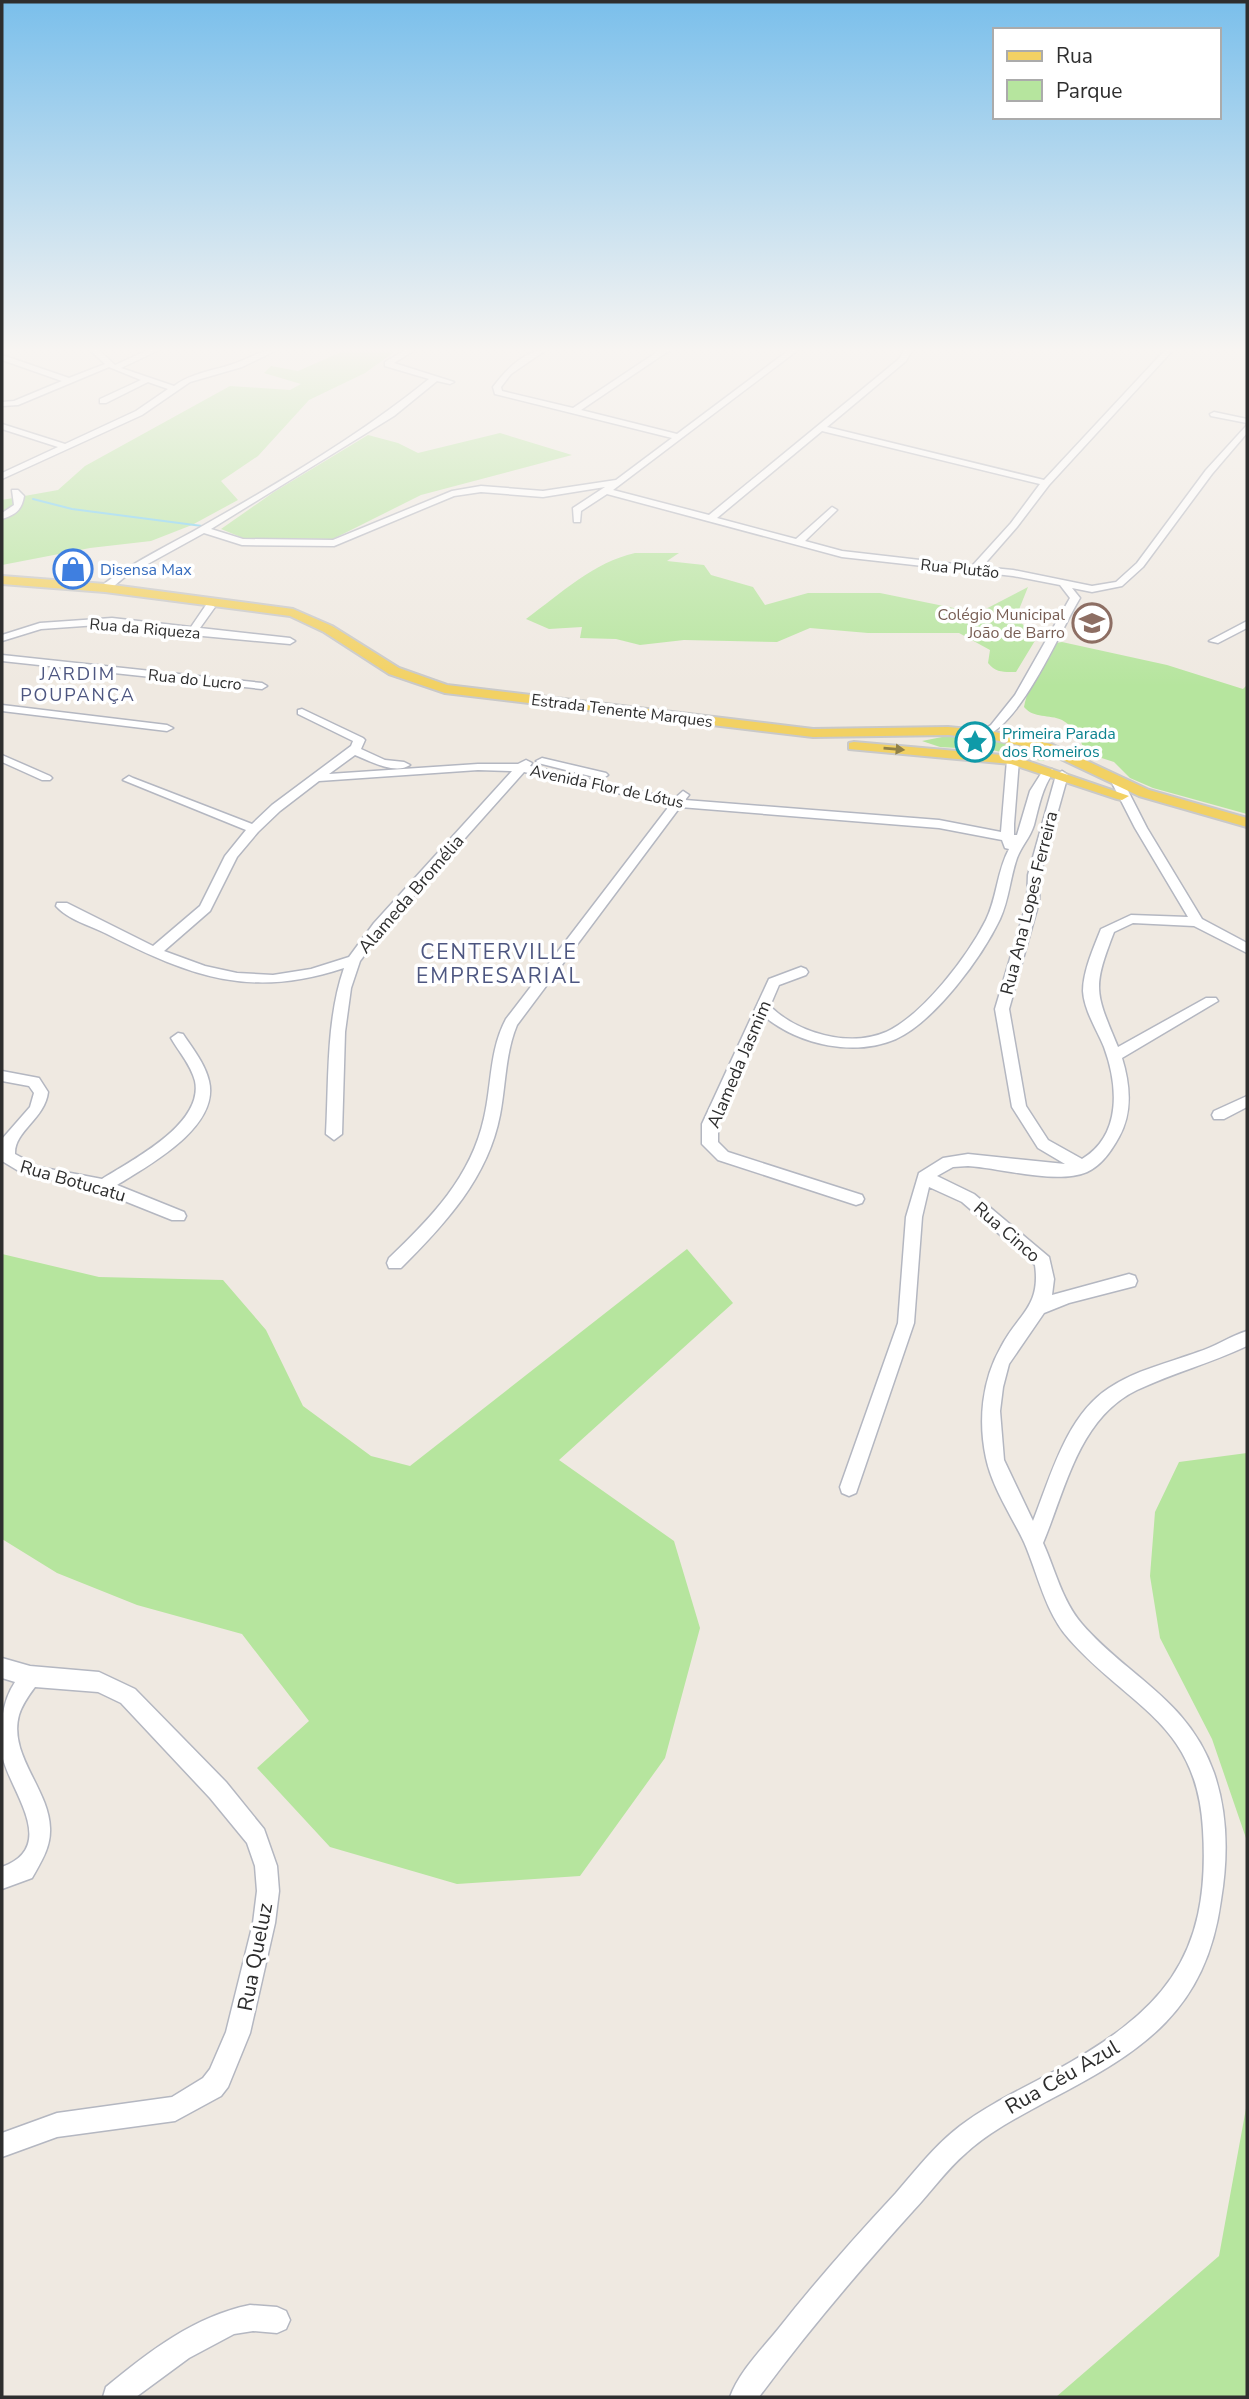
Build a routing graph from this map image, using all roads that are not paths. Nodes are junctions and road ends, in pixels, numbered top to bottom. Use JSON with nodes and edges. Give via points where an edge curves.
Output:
{"nodes":[{"id":1,"x":35,"y":462,"type":"edge"},
{"id":2,"x":314,"y":462,"type":"edge"},
{"id":3,"x":644,"y":462,"type":"edge"},
{"id":4,"x":780,"y":462,"type":"edge"},
{"id":5,"x":962,"y":462,"type":"edge"},
{"id":6,"x":1065,"y":462,"type":"edge"},
{"id":7,"x":1218,"y":462,"type":"edge"},
{"id":8,"x":2,"y":478,"type":"edge"},
{"id":9,"x":617,"y":482,"type":"junction"},
{"id":10,"x":1046,"y":482,"type":"junction"},
{"id":11,"x":604,"y":490,"type":"junction"},
{"id":12,"x":15,"y":492,"type":"junction"},
{"id":13,"x":4,"y":496,"type":"dead end"},
{"id":14,"x":832,"y":510,"type":"dead end"},
{"id":15,"x":2,"y":516,"type":"edge"},
{"id":16,"x":710,"y":519,"type":"junction"},
{"id":17,"x":577,"y":520,"type":"dead end"},
{"id":18,"x":202,"y":530,"type":"junction"},
{"id":19,"x":797,"y":543,"type":"junction"},
{"id":20,"x":974,"y":569,"type":"junction"},
{"id":21,"x":2,"y":580,"type":"edge"},
{"id":22,"x":1063,"y":583,"type":"junction"},
{"id":23,"x":2,"y":588,"type":"edge"},
{"id":24,"x":104,"y":589,"type":"junction"},
{"id":25,"x":1092,"y":589,"type":"junction"},
{"id":26,"x":1075,"y":598,"type":"junction"},
{"id":27,"x":210,"y":607,"type":"junction"},
{"id":28,"x":1247,"y":624,"type":"edge"},
{"id":29,"x":192,"y":632,"type":"junction"},
{"id":30,"x":2,"y":638,"type":"edge"},
{"id":31,"x":290,"y":641,"type":"dead end"},
{"id":32,"x":1214,"y":641,"type":"dead end"},
{"id":33,"x":2,"y":658,"type":"edge"},
{"id":34,"x":262,"y":686,"type":"dead end"},
{"id":35,"x":2,"y":708,"type":"edge"},
{"id":36,"x":302,"y":712,"type":"dead end"},
{"id":37,"x":1009,"y":712,"type":"junction"},
{"id":38,"x":167,"y":727,"type":"dead end"},
{"id":39,"x":935,"y":732,"type":"junction"},
{"id":40,"x":984,"y":734,"type":"junction"},
{"id":41,"x":1006,"y":738,"type":"junction"},
{"id":42,"x":354,"y":750,"type":"junction"},
{"id":43,"x":934,"y":752,"type":"junction"},
{"id":44,"x":1060,"y":753,"type":"junction"},
{"id":45,"x":2,"y":758,"type":"edge"},
{"id":46,"x":526,"y":763,"type":"junction"},
{"id":47,"x":1014,"y":766,"type":"junction"},
{"id":48,"x":1050,"y":775,"type":"junction"},
{"id":49,"x":46,"y":778,"type":"dead end"},
{"id":50,"x":317,"y":778,"type":"junction"},
{"id":51,"x":129,"y":780,"type":"dead end"},
{"id":52,"x":1118,"y":783,"type":"junction"},
{"id":53,"x":1126,"y":797,"type":"junction"},
{"id":54,"x":681,"y":798,"type":"junction"},
{"id":55,"x":1247,"y":823,"type":"edge"},
{"id":56,"x":254,"y":829,"type":"junction"},
{"id":57,"x":1007,"y":832,"type":"junction"},
{"id":58,"x":1247,"y":832,"type":"edge"},
{"id":59,"x":1023,"y":835,"type":"junction"},
{"id":60,"x":1011,"y":855,"type":"junction"},
{"id":61,"x":62,"y":906,"type":"dead end"},
{"id":62,"x":1197,"y":922,"type":"junction"},
{"id":63,"x":1247,"y":949,"type":"edge"},
{"id":64,"x":156,"y":950,"type":"junction"},
{"id":65,"x":354,"y":960,"type":"junction"},
{"id":66,"x":801,"y":972,"type":"dead end"},
{"id":67,"x":1210,"y":1001,"type":"dead end"},
{"id":68,"x":763,"y":1007,"type":"junction"},
{"id":69,"x":178,"y":1038,"type":"dead end"},
{"id":70,"x":1115,"y":1055,"type":"junction"},
{"id":71,"x":2,"y":1076,"type":"edge"},
{"id":72,"x":1247,"y":1101,"type":"edge"},
{"id":73,"x":1219,"y":1115,"type":"dead end"},
{"id":74,"x":334,"y":1134,"type":"dead end"},
{"id":75,"x":1083,"y":1167,"type":"junction"},
{"id":76,"x":924,"y":1177,"type":"junction"},
{"id":77,"x":103,"y":1186,"type":"junction"},
{"id":78,"x":856,"y":1199,"type":"dead end"},
{"id":79,"x":178,"y":1216,"type":"dead end"},
{"id":80,"x":395,"y":1263,"type":"dead end"},
{"id":81,"x":1129,"y":1281,"type":"dead end"},
{"id":82,"x":1042,"y":1307,"type":"junction"},
{"id":83,"x":1247,"y":1338,"type":"edge"},
{"id":84,"x":849,"y":1487,"type":"dead end"},
{"id":85,"x":1034,"y":1542,"type":"junction"},
{"id":86,"x":2,"y":1668,"type":"edge"},
{"id":87,"x":30,"y":1676,"type":"junction"},
{"id":88,"x":2,"y":1878,"type":"edge"},
{"id":89,"x":2,"y":2145,"type":"edge"},
{"id":90,"x":277,"y":2320,"type":"dead end"},
{"id":91,"x":116,"y":2397,"type":"edge"},
{"id":92,"x":743,"y":2397,"type":"edge"}],
"edges":[{"from":1,"to":8,"type":"street"},
{"from":2,"to":18,"type":"street"},
{"from":3,"to":9,"type":"street"},
{"from":4,"to":16,"type":"street"},
{"from":5,"to":10,"type":"street"},
{"from":6,"to":10,"type":"street"},
{"from":7,"to":25,"type":"street","name":"Rua Plutão","via":[[1127,578]]},
{"from":8,"to":12,"type":"street"},
{"from":9,"to":11,"type":"street"},
{"from":9,"to":18,"type":"street","via":[[543,494],[468,490],[435,498],[334,542],[242,542]]},
{"from":10,"to":20,"type":"street"},
{"from":11,"to":16,"type":"street","name":"Rua Plutão"},
{"from":11,"to":17,"type":"street","via":[[576,510]]},
{"from":12,"to":13,"type":"street"},
{"from":12,"to":15,"type":"street","via":[[18,506]]},
{"from":14,"to":19,"type":"street"},
{"from":16,"to":19,"type":"street","name":"Rua Plutão"},
{"from":18,"to":24,"type":"street"},
{"from":19,"to":20,"type":"street","name":"Rua Plutão","via":[[842,554]]},
{"from":20,"to":22,"type":"street","name":"Rua Plutão"},
{"from":21,"to":24,"type":"main road","name":"Estrada Tenente Marques"},
{"from":22,"to":25,"type":"street","name":"Rua Plutão"},
{"from":22,"to":26,"type":"street"},
{"from":23,"to":27,"type":"main road","name":"Estrada Tenente Marques"},
{"from":24,"to":39,"type":"main road","name":"Estrada Tenente Marques","via":[[293,613],[328,629],[394,671],[445,689],[813,733]]},
{"from":25,"to":26,"type":"street"},
{"from":26,"to":37,"type":"street"},
{"from":27,"to":29,"type":"street"},
{"from":27,"to":43,"type":"main road","name":"Estrada Tenente Marques","one_way":true,"via":[[295,621],[386,677],[440,696],[802,741]]},
{"from":28,"to":32,"type":"street"},
{"from":29,"to":30,"type":"street","name":"Rua da Riqueza","via":[[85,621],[30,628]]},
{"from":29,"to":31,"type":"street","name":"Rua da Riqueza"},
{"from":33,"to":34,"type":"street","name":"Rua do Lucro"},
{"from":35,"to":38,"type":"street"},
{"from":36,"to":42,"type":"street","via":[[359,740]]},
{"from":37,"to":40,"type":"street","via":[[993,731]]},
{"from":37,"to":41,"type":"street","via":[[1003,730]]},
{"from":39,"to":40,"type":"main road","name":"Estrada Tenente Marques"},
{"from":39,"to":43,"type":"main road","via":[[918,742]]},
{"from":40,"to":41,"type":"main road","name":"Estrada Tenente Marques"},
{"from":41,"to":44,"type":"main road","name":"Estrada Tenente Marques"},
{"from":42,"to":46,"type":"street","name":"Avenida Flor de Lótus","via":[[394,765],[495,758]]},
{"from":42,"to":50,"type":"street"},
{"from":43,"to":47,"type":"main road","name":"Estrada Tenente Marques"},
{"from":44,"to":48,"type":"main road","via":[[1063,762]]},
{"from":44,"to":52,"type":"main road","name":"Estrada Tenente Marques"},
{"from":45,"to":49,"type":"street"},
{"from":46,"to":50,"type":"street","name":"Avenida Flor de Lótus"},
{"from":46,"to":54,"type":"street","name":"Avenida Flor de Lótus"},
{"from":46,"to":65,"type":"street","name":"Alameda Bromélia","via":[[379,926]]},
{"from":47,"to":48,"type":"main road","name":"Estrada Tenente Marques"},
{"from":47,"to":57,"type":"street"},
{"from":48,"to":53,"type":"main road","name":"Estrada Tenente Marques"},
{"from":48,"to":59,"type":"street"},
{"from":48,"to":75,"type":"street","name":"Rua Ana Lopes Ferreira","via":[[1033,902],[1002,1010],[1019,1107],[1043,1144]]},
{"from":50,"to":56,"type":"street"},
{"from":51,"to":56,"type":"street"},
{"from":52,"to":53,"type":"street"},
{"from":52,"to":55,"type":"main road","name":"Estrada Tenente Marques"},
{"from":53,"to":58,"type":"main road","name":"Estrada Tenente Marques"},
{"from":53,"to":62,"type":"street"},
{"from":54,"to":57,"type":"street","name":"Avenida Flor de Lótus"},
{"from":54,"to":80,"type":"street","via":[[511,1023],[499,1050],[493,1115],[478,1161],[447,1208]]},
{"from":56,"to":64,"type":"street","via":[[231,856],[205,908]]},
{"from":57,"to":59,"type":"street","name":"Avenida Flor de Lótus"},
{"from":57,"to":60,"type":"street"},
{"from":59,"to":60,"type":"street"},
{"from":60,"to":68,"type":"street","via":[[986,935],[928,1004],[898,1031],[878,1040],[835,1041],[808,1034]]},
{"from":61,"to":64,"type":"street"},
{"from":62,"to":63,"type":"street"},
{"from":62,"to":70,"type":"street","via":[[1131,919],[1108,929],[1090,990]]},
{"from":64,"to":65,"type":"street","via":[[206,972],[256,982],[312,974]]},
{"from":65,"to":74,"type":"street","name":"Alameda Bromélia","via":[[338,1032]]},
{"from":66,"to":68,"type":"street","name":"Alameda Jasmim","via":[[774,982]]},
{"from":67,"to":70,"type":"street"},
{"from":68,"to":78,"type":"street","name":"Alameda Jasmim","via":[[710,1124],[710,1144],[736,1161]]},
{"from":69,"to":77,"type":"street","via":[[200,1073],[204,1089],[200,1108],[180,1133]]},
{"from":70,"to":75,"type":"street","via":[[1122,1074],[1119,1116],[1096,1158]]},
{"from":71,"to":77,"type":"street","name":"Rua Botucatu","via":[[34,1082],[41,1093],[38,1108],[8,1140],[6,1157],[30,1171]]},
{"from":72,"to":73,"type":"street"},
{"from":75,"to":76,"type":"street","via":[[953,1161]]},
{"from":76,"to":82,"type":"street","name":"Rua Cinco","via":[[968,1198],[1043,1262],[1046,1286]]},
{"from":76,"to":84,"type":"street","via":[[914,1217],[906,1323]]},
{"from":77,"to":79,"type":"street","name":"Rua Botucatu"},
{"from":81,"to":82,"type":"street"},
{"from":82,"to":85,"type":"street","via":[[1020,1330],[1002,1360],[990,1408],[995,1460]]},
{"from":83,"to":85,"type":"street","via":[[1156,1374],[1104,1402],[1076,1443]]},
{"from":85,"to":92,"type":"street","name":"Rua Céu Azul","via":[[1074,1630],[1144,1689],[1197,1756],[1211,1797],[1215,1858],[1201,1951],[1187,1981],[1155,2019],[1099,2060],[1000,2113],[955,2147],[864,2244]]},
{"from":86,"to":87,"type":"street","name":"Rua Queluz"},
{"from":87,"to":88,"type":"street","via":[[8,1718],[7,1734],[40,1824],[37,1848],[24,1870]]},
{"from":87,"to":89,"type":"street","name":"Rua Queluz","via":[[99,1682],[128,1696],[256,1836],[268,1891],[238,2033],[212,2087],[176,2109],[57,2125]]},
{"from":90,"to":91,"type":"street","via":[[248,2318],[217,2329],[175,2352]]}]}
